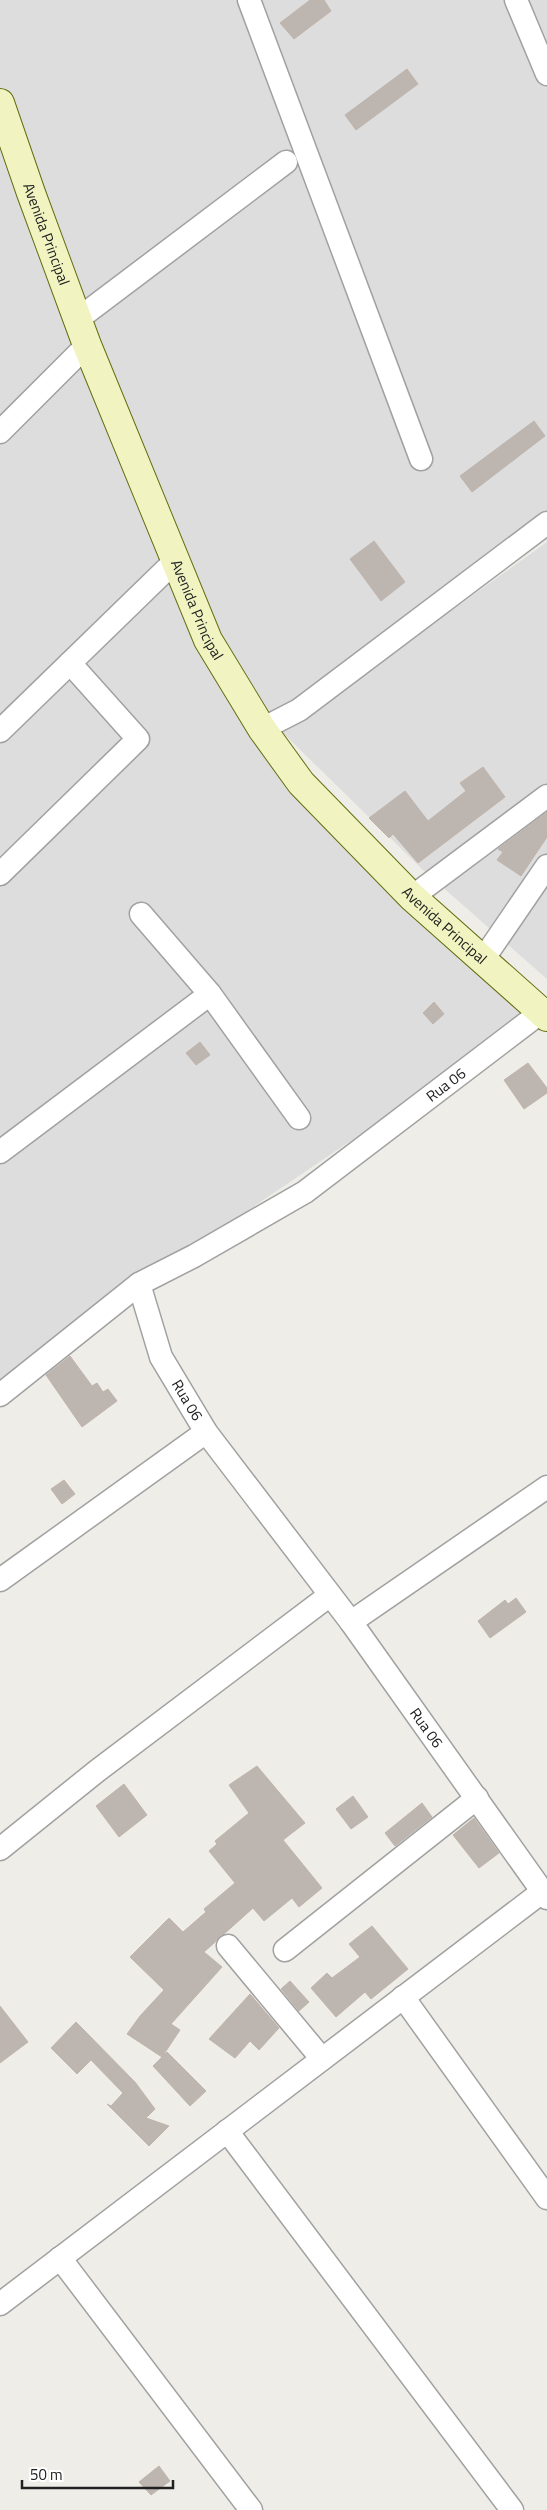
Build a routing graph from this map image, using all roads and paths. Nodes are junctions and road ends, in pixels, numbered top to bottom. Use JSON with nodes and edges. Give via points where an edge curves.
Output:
{"nodes":[{"id":1,"x":249,"y":0,"type":"edge"},
{"id":2,"x":516,"y":0,"type":"edge"},
{"id":3,"x":547,"y":74,"type":"edge"},
{"id":4,"x":0,"y":103,"type":"edge"},
{"id":5,"x":286,"y":162,"type":"dead end"},
{"id":6,"x":78,"y":319,"type":"junction"},
{"id":7,"x":88,"y":345,"type":"junction"},
{"id":8,"x":0,"y":432,"type":"edge"},
{"id":9,"x":421,"y":458,"type":"dead end"},
{"id":10,"x":547,"y":523,"type":"edge"},
{"id":11,"x":176,"y":560,"type":"junction"},
{"id":12,"x":70,"y":663,"type":"junction"},
{"id":13,"x":262,"y":729,"type":"junction"},
{"id":14,"x":0,"y":731,"type":"edge"},
{"id":15,"x":547,"y":796,"type":"edge"},
{"id":16,"x":547,"y":866,"type":"edge"},
{"id":17,"x":0,"y":874,"type":"edge"},
{"id":18,"x":412,"y":897,"type":"junction"},
{"id":19,"x":141,"y":914,"type":"dead end"},
{"id":20,"x":482,"y":961,"type":"junction"},
{"id":21,"x":210,"y":994,"type":"junction"},
{"id":22,"x":543,"y":1015,"type":"edge"},
{"id":23,"x":299,"y":1118,"type":"dead end"},
{"id":24,"x":0,"y":1152,"type":"edge"},
{"id":25,"x":138,"y":1284,"type":"junction"},
{"id":26,"x":0,"y":1395,"type":"edge"},
{"id":27,"x":206,"y":1432,"type":"junction"},
{"id":28,"x":547,"y":1487,"type":"edge"},
{"id":29,"x":0,"y":1580,"type":"edge"},
{"id":30,"x":330,"y":1595,"type":"junction"},
{"id":31,"x":351,"y":1622,"type":"junction"},
{"id":32,"x":477,"y":1798,"type":"junction"},
{"id":33,"x":0,"y":1849,"type":"edge"},
{"id":34,"x":544,"y":1895,"type":"edge"},
{"id":35,"x":228,"y":1946,"type":"dead end"},
{"id":36,"x":285,"y":1950,"type":"dead end"},
{"id":37,"x":403,"y":1997,"type":"junction"},
{"id":38,"x":322,"y":2059,"type":"junction"},
{"id":39,"x":227,"y":2131,"type":"junction"},
{"id":40,"x":547,"y":2198,"type":"edge"},
{"id":41,"x":60,"y":2258,"type":"junction"},
{"id":42,"x":0,"y":2304,"type":"edge"},
{"id":43,"x":251,"y":2510,"type":"edge"},
{"id":44,"x":512,"y":2510,"type":"edge"}],
"edges":[{"from":1,"to":9,"type":"street"},
{"from":2,"to":3,"type":"street"},
{"from":4,"to":6,"type":"street","name":"Avenida Principal"},
{"from":5,"to":6,"type":"street"},
{"from":6,"to":7,"type":"street","name":"Avenida Principal"},
{"from":7,"to":8,"type":"street"},
{"from":7,"to":11,"type":"street","name":"Avenida Principal"},
{"from":10,"to":13,"type":"street","via":[[299,710]]},
{"from":11,"to":12,"type":"street"},
{"from":11,"to":13,"type":"street","name":"Avenida Principal","via":[[208,640]]},
{"from":12,"to":14,"type":"street"},
{"from":12,"to":17,"type":"street","via":[[138,739]]},
{"from":13,"to":18,"type":"street","name":"Avenida Principal","via":[[300,783]]},
{"from":15,"to":18,"type":"street"},
{"from":16,"to":20,"type":"street"},
{"from":18,"to":20,"type":"street","name":"Avenida Principal"},
{"from":19,"to":21,"type":"street"},
{"from":20,"to":22,"type":"street","name":"Avenida Principal"},
{"from":21,"to":23,"type":"street"},
{"from":21,"to":24,"type":"street"},
{"from":22,"to":25,"type":"street","name":"Rua 06","via":[[305,1192]]},
{"from":25,"to":26,"type":"street"},
{"from":25,"to":27,"type":"street","name":"Rua 06","via":[[161,1357]]},
{"from":27,"to":29,"type":"street"},
{"from":27,"to":30,"type":"street","name":"Rua 06"},
{"from":28,"to":31,"type":"street"},
{"from":30,"to":31,"type":"street","name":"Rua 06"},
{"from":30,"to":33,"type":"street","via":[[97,1771]]},
{"from":31,"to":32,"type":"street","name":"Rua 06"},
{"from":32,"to":34,"type":"street","name":"Rua 06"},
{"from":32,"to":36,"type":"street"},
{"from":34,"to":37,"type":"street"},
{"from":35,"to":38,"type":"street"},
{"from":37,"to":38,"type":"street"},
{"from":37,"to":40,"type":"street"},
{"from":38,"to":39,"type":"street"},
{"from":39,"to":41,"type":"street"},
{"from":39,"to":44,"type":"street"},
{"from":41,"to":42,"type":"street"},
{"from":41,"to":43,"type":"street"}]}
